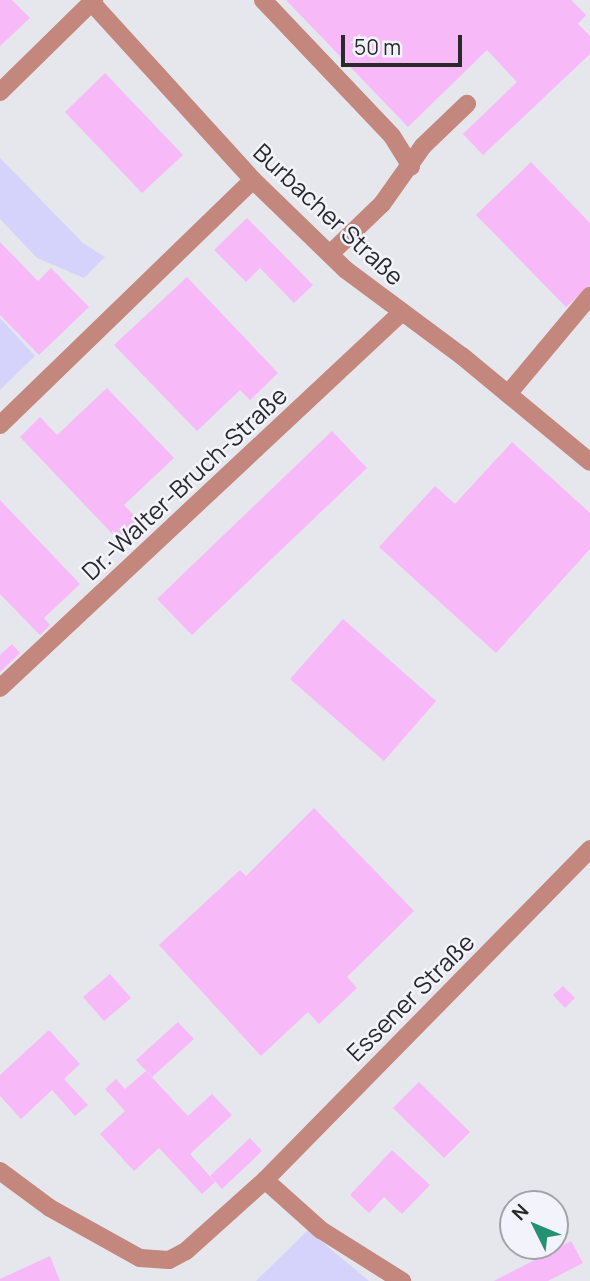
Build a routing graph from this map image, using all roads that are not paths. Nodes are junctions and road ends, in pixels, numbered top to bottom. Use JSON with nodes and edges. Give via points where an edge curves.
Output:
{"nodes":[{"id":1,"x":263,"y":0,"type":"edge"},
{"id":2,"x":93,"y":1,"type":"edge"},
{"id":3,"x":0,"y":92,"type":"edge"},
{"id":4,"x":467,"y":104,"type":"dead end"},
{"id":5,"x":411,"y":166,"type":"junction"},
{"id":6,"x":253,"y":180,"type":"junction"},
{"id":7,"x":330,"y":254,"type":"junction"},
{"id":8,"x":590,"y":296,"type":"edge"},
{"id":9,"x":401,"y":313,"type":"junction"},
{"id":10,"x":508,"y":394,"type":"junction"},
{"id":11,"x":0,"y":425,"type":"edge"},
{"id":12,"x":590,"y":462,"type":"edge"},
{"id":13,"x":0,"y":688,"type":"edge"},
{"id":14,"x":590,"y":849,"type":"edge"},
{"id":15,"x":0,"y":1171,"type":"edge"},
{"id":16,"x":265,"y":1180,"type":"junction"},
{"id":17,"x":402,"y":1281,"type":"edge"}],
"edges":[{"from":1,"to":5,"type":"street","via":[[392,136]]},
{"from":2,"to":3,"type":"street"},
{"from":2,"to":6,"type":"street","name":"Burbacher Straße"},
{"from":4,"to":5,"type":"street","via":[[423,146]]},
{"from":5,"to":7,"type":"street","via":[[382,204]]},
{"from":6,"to":7,"type":"street","name":"Burbacher Straße"},
{"from":6,"to":11,"type":"street"},
{"from":7,"to":9,"type":"street","name":"Burbacher Straße"},
{"from":8,"to":10,"type":"street"},
{"from":9,"to":10,"type":"street","name":"Burbacher Straße"},
{"from":9,"to":13,"type":"street","name":"Dr.-Walter-Bruch-Straße"},
{"from":10,"to":12,"type":"street","name":"Burbacher Straße"},
{"from":14,"to":16,"type":"street","name":"Essener Straße"},
{"from":15,"to":16,"type":"street","name":"Essener Straße","via":[[102,1239],[140,1258],[169,1260],[203,1237]]},
{"from":16,"to":17,"type":"street","via":[[321,1230]]}]}
